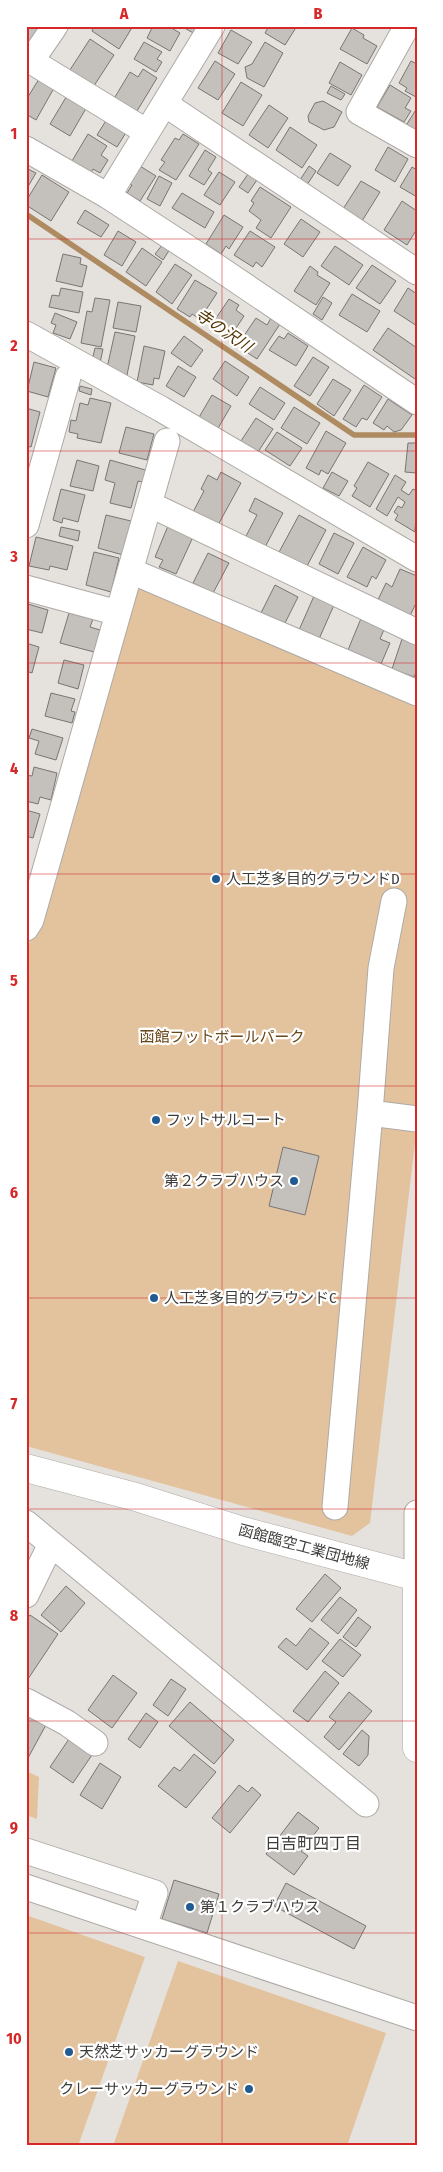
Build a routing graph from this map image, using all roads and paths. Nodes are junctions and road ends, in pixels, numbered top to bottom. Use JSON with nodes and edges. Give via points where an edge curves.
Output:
{"nodes":[{"id":1,"x":55,"y":26,"type":"edge"},
{"id":2,"x":212,"y":26,"type":"edge"},
{"id":3,"x":406,"y":26,"type":"edge"},
{"id":4,"x":28,"y":60,"type":"edge"},
{"id":5,"x":165,"y":104,"type":"junction"},
{"id":6,"x":147,"y":132,"type":"junction"},
{"id":7,"x":417,"y":145,"type":"edge"},
{"id":8,"x":26,"y":149,"type":"edge"},
{"id":9,"x":108,"y":196,"type":"junction"},
{"id":10,"x":417,"y":272,"type":"edge"},
{"id":11,"x":26,"y":334,"type":"edge"},
{"id":12,"x":68,"y":377,"type":"dead end"},
{"id":13,"x":417,"y":402,"type":"edge"},
{"id":14,"x":167,"y":441,"type":"dead end"},
{"id":15,"x":149,"y":504,"type":"junction"},
{"id":16,"x":26,"y":525,"type":"edge"},
{"id":17,"x":417,"y":559,"type":"edge"},
{"id":18,"x":131,"y":571,"type":"junction"},
{"id":19,"x":26,"y":588,"type":"edge"},
{"id":20,"x":118,"y":613,"type":"junction"},
{"id":21,"x":417,"y":632,"type":"edge"},
{"id":22,"x":417,"y":693,"type":"edge"},
{"id":23,"x":394,"y":901,"type":"dead end"},
{"id":24,"x":26,"y":928,"type":"edge"},
{"id":25,"x":370,"y":1113,"type":"junction"},
{"id":26,"x":417,"y":1119,"type":"edge"},
{"id":27,"x":26,"y":1468,"type":"edge"},
{"id":28,"x":335,"y":1507,"type":"dead end"},
{"id":29,"x":417,"y":1512,"type":"edge"},
{"id":30,"x":26,"y":1523,"type":"edge"},
{"id":31,"x":50,"y":1544,"type":"junction"},
{"id":32,"x":417,"y":1577,"type":"edge"},
{"id":33,"x":26,"y":1595,"type":"edge"},
{"id":34,"x":26,"y":1701,"type":"edge"},
{"id":35,"x":95,"y":1743,"type":"dead end"},
{"id":36,"x":417,"y":1748,"type":"edge"},
{"id":37,"x":366,"y":1804,"type":"dead end"},
{"id":38,"x":26,"y":1850,"type":"edge"},
{"id":39,"x":26,"y":1887,"type":"edge"},
{"id":40,"x":144,"y":1926,"type":"junction"},
{"id":41,"x":417,"y":2018,"type":"edge"}],
"edges":[{"from":1,"to":4,"type":"street"},
{"from":2,"to":5,"type":"street"},
{"from":3,"to":7,"type":"street","via":[[359,112]]},
{"from":4,"to":6,"type":"street"},
{"from":5,"to":6,"type":"street"},
{"from":5,"to":10,"type":"street"},
{"from":6,"to":9,"type":"street"},
{"from":8,"to":9,"type":"street"},
{"from":9,"to":13,"type":"street"},
{"from":11,"to":17,"type":"street"},
{"from":12,"to":16,"type":"street"},
{"from":14,"to":15,"type":"street"},
{"from":15,"to":18,"type":"street"},
{"from":15,"to":21,"type":"street"},
{"from":18,"to":20,"type":"street"},
{"from":18,"to":22,"type":"street"},
{"from":19,"to":20,"type":"street"},
{"from":20,"to":24,"type":"street","via":[[31,920]]},
{"from":23,"to":25,"type":"street","via":[[381,968]]},
{"from":25,"to":26,"type":"street"},
{"from":25,"to":28,"type":"street"},
{"from":27,"to":32,"type":"main road","name":"函館臨空工業団地線"},
{"from":29,"to":32,"type":"street"},
{"from":30,"to":31,"type":"street"},
{"from":31,"to":33,"type":"street"},
{"from":31,"to":37,"type":"street"},
{"from":32,"to":36,"type":"main road"},
{"from":34,"to":35,"type":"street"},
{"from":38,"to":40,"type":"street","via":[[155,1893]]},
{"from":39,"to":40,"type":"street"},
{"from":40,"to":41,"type":"street"}]}
